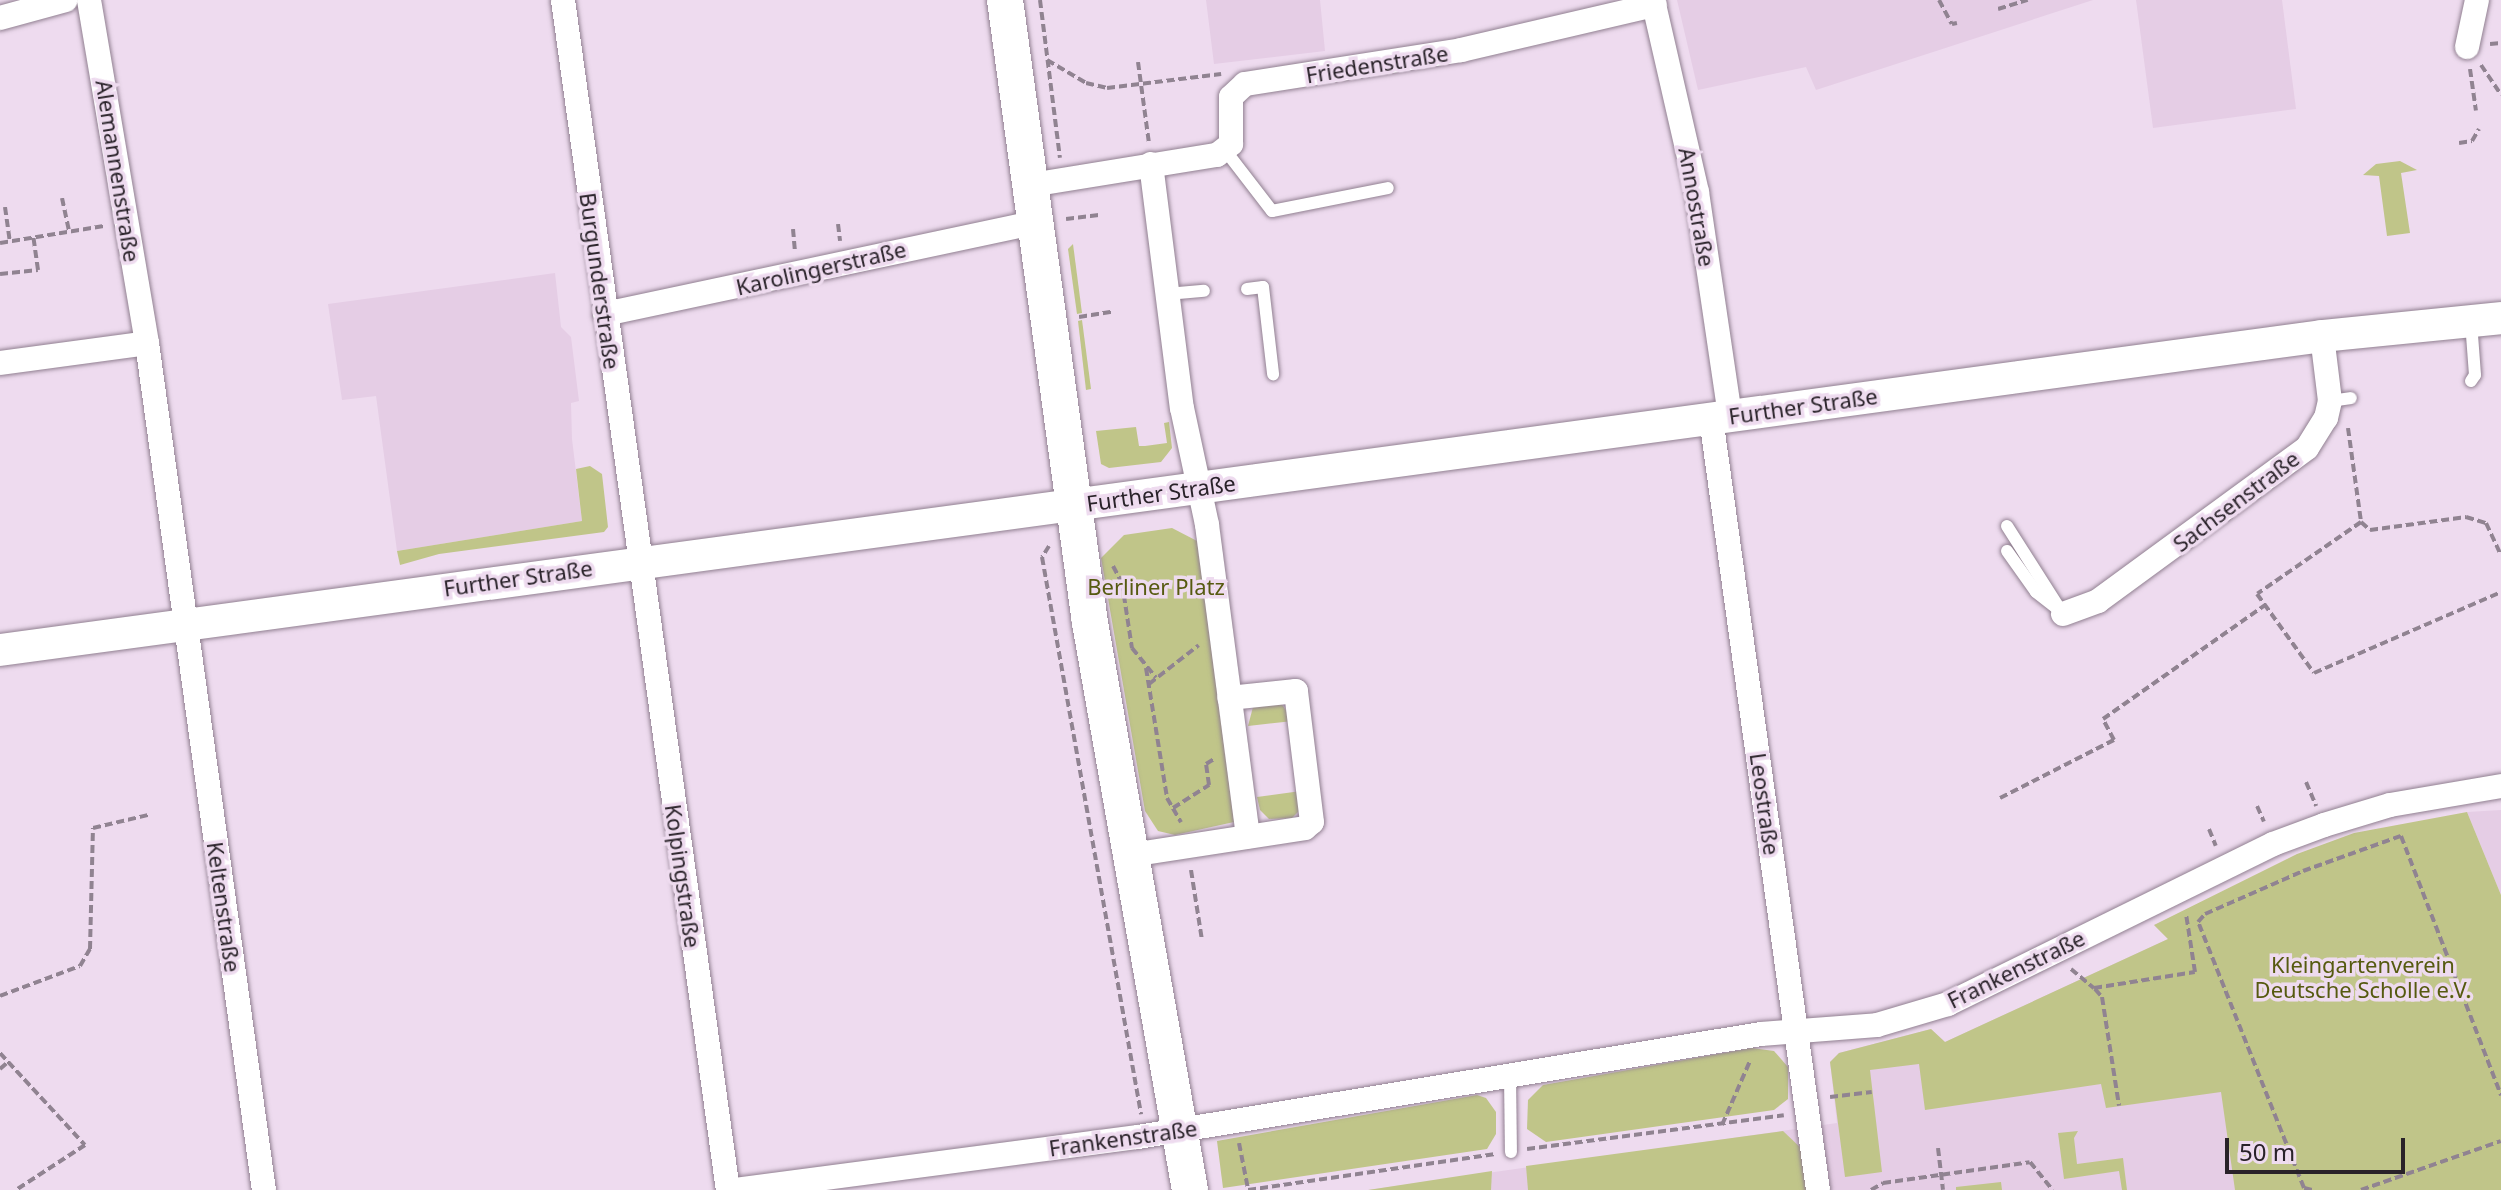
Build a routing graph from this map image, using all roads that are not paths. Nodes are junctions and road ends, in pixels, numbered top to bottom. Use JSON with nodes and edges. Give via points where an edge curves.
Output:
{"nodes":[{"id":1,"x":89,"y":0,"type":"edge"},
{"id":2,"x":563,"y":0,"type":"edge"},
{"id":3,"x":1005,"y":0,"type":"edge"},
{"id":4,"x":2477,"y":0,"type":"edge"},
{"id":5,"x":60,"y":1,"type":"edge"},
{"id":6,"x":1654,"y":2,"type":"edge"},
{"id":7,"x":0,"y":18,"type":"edge"},
{"id":8,"x":2467,"y":47,"type":"road end"},
{"id":9,"x":1225,"y":150,"type":"junction"},
{"id":10,"x":1151,"y":164,"type":"junction"},
{"id":11,"x":1046,"y":181,"type":"junction"},
{"id":12,"x":1388,"y":188,"type":"dead end"},
{"id":13,"x":1036,"y":222,"type":"junction"},
{"id":14,"x":1247,"y":289,"type":"dead end"},
{"id":15,"x":1204,"y":291,"type":"dead end"},
{"id":16,"x":1167,"y":294,"type":"junction"},
{"id":17,"x":605,"y":314,"type":"junction"},
{"id":18,"x":2486,"y":318,"type":"edge"},
{"id":19,"x":2322,"y":336,"type":"junction"},
{"id":20,"x":147,"y":343,"type":"junction"},
{"id":21,"x":0,"y":363,"type":"edge"},
{"id":22,"x":1273,"y":374,"type":"dead end"},
{"id":23,"x":2471,"y":381,"type":"dead end"},
{"id":24,"x":1720,"y":417,"type":"junction"},
{"id":25,"x":1197,"y":488,"type":"junction"},
{"id":26,"x":1074,"y":505,"type":"junction"},
{"id":27,"x":2007,"y":526,"type":"dead end"},
{"id":28,"x":2007,"y":551,"type":"dead end"},
{"id":29,"x":637,"y":562,"type":"junction"},
{"id":30,"x":2063,"y":614,"type":"junction"},
{"id":31,"x":184,"y":625,"type":"junction"},
{"id":32,"x":0,"y":650,"type":"edge"},
{"id":33,"x":1229,"y":698,"type":"junction"},
{"id":34,"x":2501,"y":786,"type":"edge"},
{"id":35,"x":1248,"y":836,"type":"junction"},
{"id":36,"x":1131,"y":855,"type":"junction"},
{"id":37,"x":1798,"y":1034,"type":"junction"},
{"id":38,"x":1510,"y":1075,"type":"junction"},
{"id":39,"x":1164,"y":1133,"type":"junction"},
{"id":40,"x":1511,"y":1152,"type":"dead end"},
{"id":41,"x":264,"y":1190,"type":"edge"},
{"id":42,"x":728,"y":1190,"type":"edge"},
{"id":43,"x":734,"y":1190,"type":"edge"},
{"id":44,"x":1190,"y":1190,"type":"edge"},
{"id":45,"x":1818,"y":1190,"type":"edge"}],
"edges":[{"from":1,"to":20,"type":"street","name":"Alemannenstraße"},
{"from":2,"to":17,"type":"street","name":"Burgunderstraße"},
{"from":3,"to":11,"type":"main road"},
{"from":4,"to":8,"type":"street"},
{"from":5,"to":7,"type":"street"},
{"from":6,"to":9,"type":"street","name":"Friedenstraße","via":[[1461,50],[1237,89],[1229,107],[1232,136]]},
{"from":6,"to":24,"type":"street","name":"Annostraße","via":[[1697,192]]},
{"from":9,"to":10,"type":"street"},
{"from":9,"to":12,"type":"lane","via":[[1272,211]]},
{"from":10,"to":11,"type":"street"},
{"from":10,"to":16,"type":"street"},
{"from":11,"to":13,"type":"main road"},
{"from":13,"to":17,"type":"street","name":"Karolingerstraße"},
{"from":13,"to":26,"type":"main road"},
{"from":14,"to":22,"type":"lane","via":[[1263,287]]},
{"from":15,"to":16,"type":"lane"},
{"from":16,"to":25,"type":"street"},
{"from":17,"to":29,"type":"street","name":"Burgunderstraße"},
{"from":18,"to":19,"type":"main road","name":"Further Straße"},
{"from":18,"to":23,"type":"lane"},
{"from":19,"to":24,"type":"main road","name":"Further Straße"},
{"from":19,"to":30,"type":"street","name":"Sachsenstraße","via":[[2342,399],[2307,448],[2098,601]]},
{"from":20,"to":21,"type":"street"},
{"from":20,"to":31,"type":"street","name":"Alemannenstraße"},
{"from":24,"to":25,"type":"main road","name":"Further Straße"},
{"from":24,"to":37,"type":"street","name":"Leostraße"},
{"from":25,"to":26,"type":"main road","name":"Further Straße"},
{"from":25,"to":33,"type":"street"},
{"from":26,"to":29,"type":"main road","name":"Further Straße"},
{"from":26,"to":36,"type":"main road"},
{"from":27,"to":30,"type":"lane"},
{"from":28,"to":30,"type":"lane","via":[[2036,592]]},
{"from":29,"to":31,"type":"main road","name":"Further Straße"},
{"from":29,"to":42,"type":"street","name":"Kolpingstraße"},
{"from":31,"to":32,"type":"main road","name":"Further Straße"},
{"from":31,"to":41,"type":"street","name":"Keltenstraße"},
{"from":33,"to":35,"type":"street"},
{"from":33,"to":35,"type":"street","via":[[1296,691],[1305,741],[1312,822]]},
{"from":34,"to":37,"type":"street","name":"Frankenstraße","via":[[2390,805],[2324,825],[1911,1016],[1838,1032]]},
{"from":35,"to":36,"type":"street"},
{"from":36,"to":39,"type":"main road"},
{"from":37,"to":38,"type":"street","name":"Frankenstraße","via":[[1761,1034]]},
{"from":37,"to":45,"type":"street","name":"Leostraße"},
{"from":38,"to":39,"type":"street","name":"Frankenstraße"},
{"from":38,"to":40,"type":"lane"},
{"from":39,"to":43,"type":"street","name":"Frankenstraße"},
{"from":39,"to":44,"type":"main road"}]}
